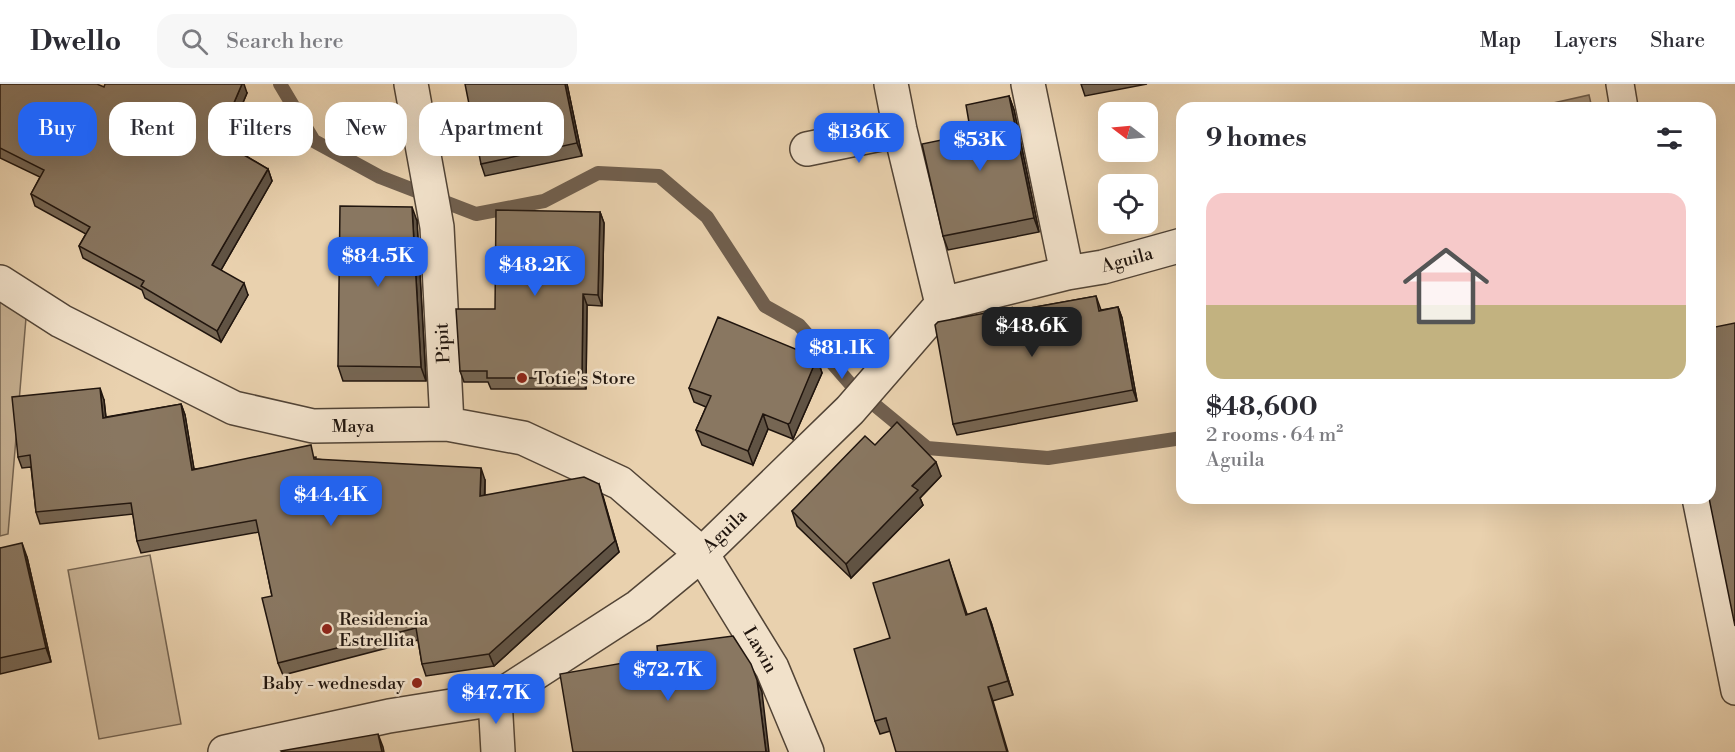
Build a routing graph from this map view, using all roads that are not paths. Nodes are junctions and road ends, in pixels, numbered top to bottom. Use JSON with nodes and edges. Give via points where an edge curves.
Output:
{"nodes":[{"id":1,"x":411,"y":84,"type":"edge"},
{"id":2,"x":891,"y":84,"type":"edge"},
{"id":3,"x":1028,"y":84,"type":"edge"},
{"id":4,"x":1620,"y":84,"type":"edge"},
{"id":5,"x":1623,"y":102,"type":"edge"},
{"id":6,"x":900,"y":130,"type":"junction"},
{"id":7,"x":807,"y":149,"type":"dead end"},
{"id":8,"x":1176,"y":247,"type":"edge"},
{"id":9,"x":1067,"y":273,"type":"junction"},
{"id":10,"x":0,"y":282,"type":"edge"},
{"id":11,"x":942,"y":304,"type":"junction"},
{"id":12,"x":447,"y":424,"type":"junction"},
{"id":13,"x":1697,"y":504,"type":"edge"},
{"id":14,"x":702,"y":554,"type":"junction"},
{"id":15,"x":1735,"y":690,"type":"edge"},
{"id":16,"x":495,"y":699,"type":"junction"},
{"id":17,"x":225,"y":752,"type":"edge"},
{"id":18,"x":498,"y":752,"type":"edge"},
{"id":19,"x":807,"y":752,"type":"edge"}],
"edges":[{"from":1,"to":12,"type":"street","name":"Pipit","via":[[436,227]]},
{"from":2,"to":6,"type":"street"},
{"from":3,"to":9,"type":"street"},
{"from":4,"to":5,"type":"lane"},
{"from":6,"to":7,"type":"street"},
{"from":6,"to":11,"type":"street"},
{"from":8,"to":9,"type":"street","name":"Aguila"},
{"from":9,"to":11,"type":"street","name":"Aguila"},
{"from":10,"to":12,"type":"street","name":"Maya","via":[[61,321],[234,408],[314,426]]},
{"from":11,"to":14,"type":"street","name":"Aguila","via":[[850,410]]},
{"from":12,"to":14,"type":"street","name":"Maya","via":[[523,438],[620,483]]},
{"from":13,"to":15,"type":"lane"},
{"from":14,"to":16,"type":"street","name":"Aguila","via":[[639,606]]},
{"from":14,"to":19,"type":"street","name":"Lawin","via":[[772,668]]},
{"from":16,"to":17,"type":"street","name":"Aguila","via":[[389,716]]},
{"from":16,"to":18,"type":"street"}]}
